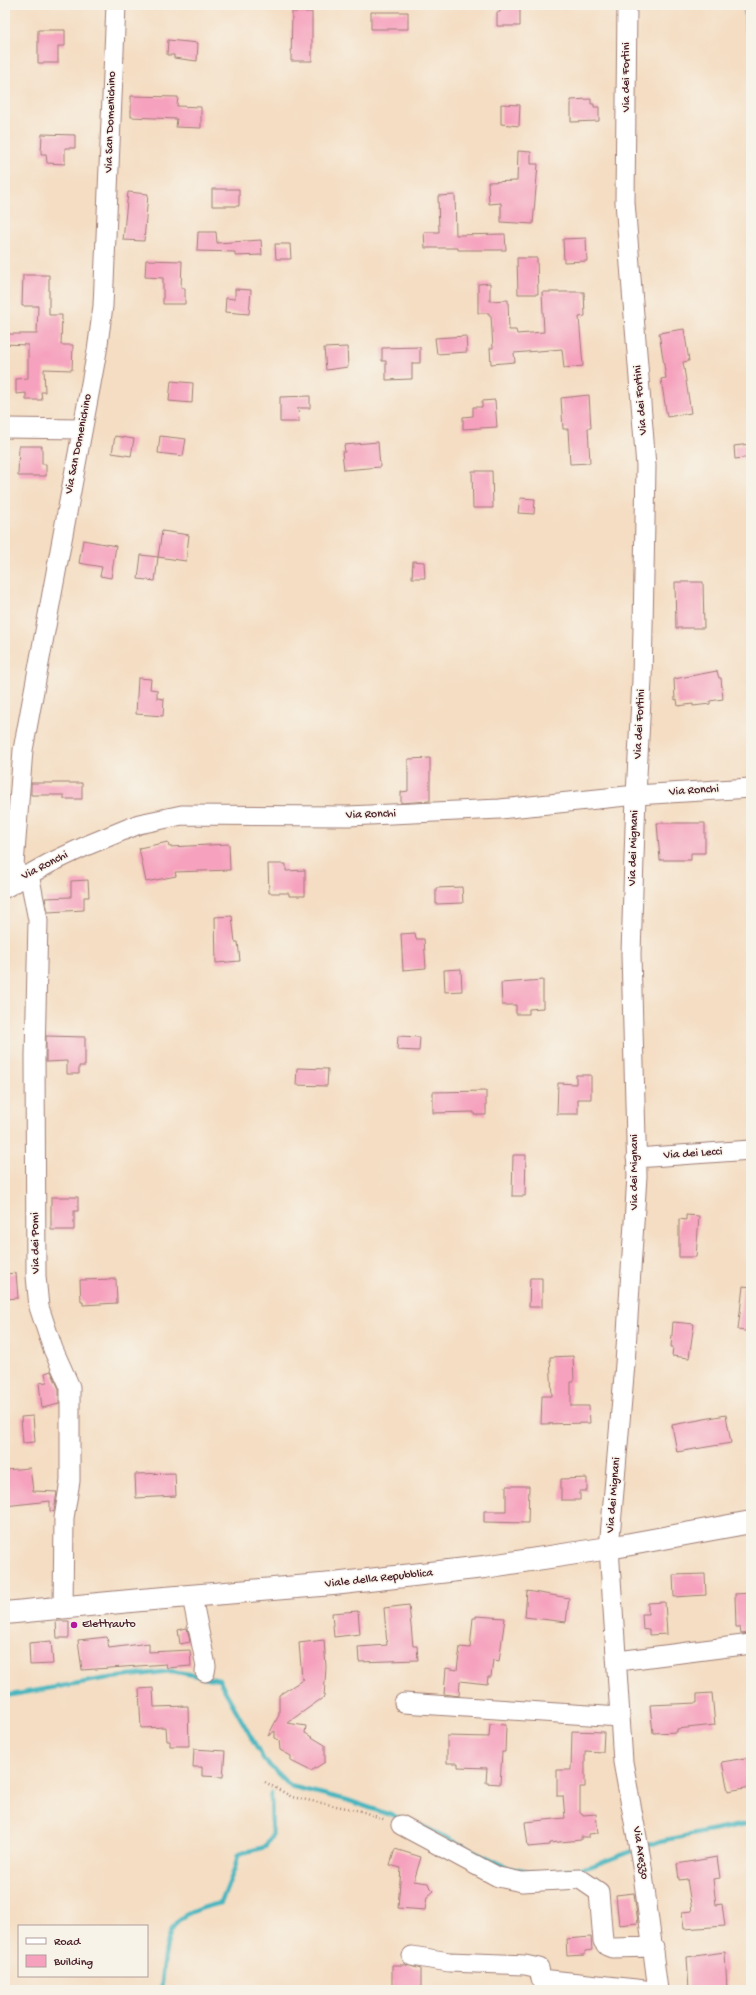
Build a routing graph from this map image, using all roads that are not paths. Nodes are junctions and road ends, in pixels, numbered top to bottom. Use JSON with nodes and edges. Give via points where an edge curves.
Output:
{"nodes":[{"id":1,"x":116,"y":5,"type":"edge"},
{"id":2,"x":627,"y":5,"type":"edge"},
{"id":3,"x":5,"y":428,"type":"edge"},
{"id":4,"x":82,"y":429,"type":"junction"},
{"id":5,"x":751,"y":788,"type":"edge"},
{"id":6,"x":636,"y":795,"type":"junction"},
{"id":7,"x":18,"y":880,"type":"edge"},
{"id":8,"x":751,"y":1150,"type":"edge"},
{"id":9,"x":636,"y":1158,"type":"junction"},
{"id":10,"x":751,"y":1522,"type":"edge"},
{"id":11,"x":609,"y":1548,"type":"junction"},
{"id":12,"x":192,"y":1597,"type":"junction"},
{"id":13,"x":64,"y":1608,"type":"junction"},
{"id":14,"x":5,"y":1613,"type":"edge"},
{"id":15,"x":751,"y":1644,"type":"edge"},
{"id":16,"x":618,"y":1661,"type":"junction"},
{"id":17,"x":205,"y":1672,"type":"dead end"},
{"id":18,"x":404,"y":1703,"type":"dead end"},
{"id":19,"x":620,"y":1717,"type":"junction"},
{"id":20,"x":401,"y":1825,"type":"road end"},
{"id":21,"x":654,"y":1947,"type":"junction"},
{"id":22,"x":412,"y":1956,"type":"dead end"},
{"id":23,"x":645,"y":1990,"type":"edge"},
{"id":24,"x":658,"y":1990,"type":"edge"}],
"edges":[{"from":1,"to":4,"type":"street","name":"Via San Domenichino","via":[[103,306]]},
{"from":2,"to":6,"type":"street","name":"Via dei Fortini","via":[[625,202],[646,466],[642,680]]},
{"from":3,"to":4,"type":"street"},
{"from":4,"to":7,"type":"street","name":"Via San Domenichino","via":[[23,750],[14,865]]},
{"from":5,"to":6,"type":"street","name":"Via Ronchi"},
{"from":6,"to":7,"type":"street","name":"Via Ronchi","via":[[500,809],[348,816],[182,815],[139,824],[88,845]]},
{"from":6,"to":9,"type":"street","name":"Via dei Mignani","via":[[631,954]]},
{"from":7,"to":13,"type":"street","name":"Via dei Pomi","via":[[38,920],[35,1056],[36,1276],[39,1306],[53,1349],[70,1387],[70,1481],[64,1518]]},
{"from":8,"to":9,"type":"street","name":"Via dei Lecci"},
{"from":9,"to":11,"type":"street","name":"Via dei Mignani","via":[[625,1364]]},
{"from":10,"to":11,"type":"main road","name":"Viale della Repubblica"},
{"from":11,"to":12,"type":"main road","name":"Viale della Repubblica","via":[[476,1568]]},
{"from":11,"to":16,"type":"street","name":"Via Arezzo"},
{"from":12,"to":13,"type":"main road","name":"Viale della Repubblica"},
{"from":12,"to":17,"type":"street","via":[[206,1666]]},
{"from":13,"to":14,"type":"main road","name":"Viale della Repubblica"},
{"from":15,"to":16,"type":"street"},
{"from":16,"to":19,"type":"street","name":"Via Arezzo"},
{"from":18,"to":19,"type":"street"},
{"from":19,"to":21,"type":"street","name":"Via Arezzo","via":[[623,1762],[637,1833]]},
{"from":20,"to":21,"type":"street","via":[[498,1877],[522,1882],[580,1879],[598,1892],[603,1941],[607,1946]]},
{"from":21,"to":24,"type":"street","name":"Via Arezzo"},
{"from":22,"to":23,"type":"street","via":[[449,1962],[525,1965],[539,1968],[541,1979]]}]}
